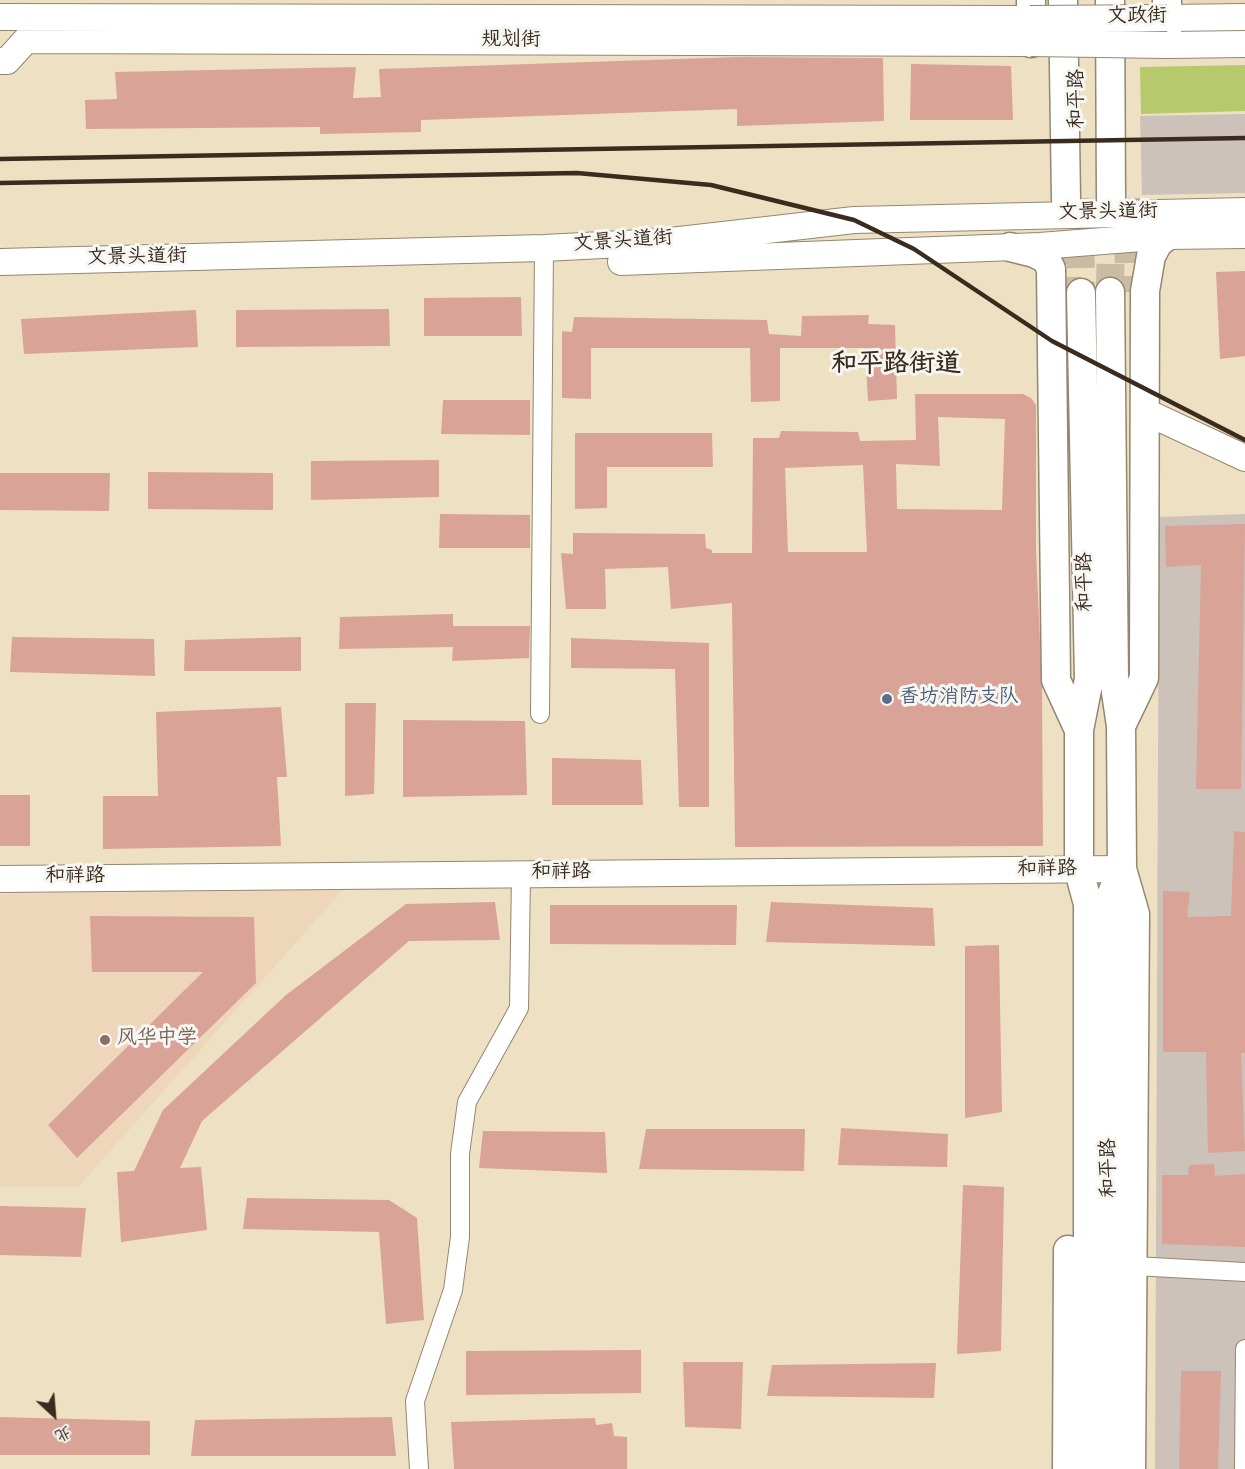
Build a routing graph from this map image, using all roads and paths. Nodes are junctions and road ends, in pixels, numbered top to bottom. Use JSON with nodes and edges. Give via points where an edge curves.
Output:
{"nodes":[{"id":1,"x":1063,"y":0,"type":"edge"},
{"id":2,"x":1079,"y":0,"type":"edge"},
{"id":3,"x":1110,"y":0,"type":"edge"},
{"id":4,"x":1127,"y":0,"type":"edge"},
{"id":5,"x":1245,"y":17,"type":"edge"},
{"id":6,"x":19,"y":19,"type":"edge"},
{"id":7,"x":1031,"y":21,"type":"edge"},
{"id":8,"x":1167,"y":21,"type":"edge"},
{"id":9,"x":0,"y":39,"type":"edge"},
{"id":10,"x":1245,"y":44,"type":"edge"},
{"id":11,"x":0,"y":61,"type":"edge"},
{"id":12,"x":1245,"y":211,"type":"edge"},
{"id":13,"x":1245,"y":235,"type":"edge"},
{"id":14,"x":1167,"y":236,"type":"junction"},
{"id":15,"x":1010,"y":247,"type":"junction"},
{"id":16,"x":544,"y":257,"type":"junction"},
{"id":17,"x":0,"y":262,"type":"edge"},
{"id":18,"x":0,"y":280,"type":"edge"},
{"id":19,"x":1119,"y":292,"type":"tunnel mouth"},
{"id":20,"x":1074,"y":293,"type":"tunnel mouth"},
{"id":21,"x":1146,"y":412,"type":"junction"},
{"id":22,"x":1245,"y":458,"type":"edge"},
{"id":23,"x":540,"y":714,"type":"dead end"},
{"id":24,"x":1121,"y":726,"type":"junction"},
{"id":25,"x":1079,"y":730,"type":"junction"},
{"id":26,"x":1122,"y":869,"type":"junction"},
{"id":27,"x":1079,"y":871,"type":"junction"},
{"id":28,"x":521,"y":875,"type":"junction"},
{"id":29,"x":0,"y":879,"type":"edge"},
{"id":30,"x":1134,"y":1266,"type":"junction"},
{"id":31,"x":1245,"y":1272,"type":"edge"},
{"id":32,"x":1245,"y":1349,"type":"edge"},
{"id":33,"x":419,"y":1469,"type":"edge"},
{"id":34,"x":1067,"y":1469,"type":"edge"},
{"id":35,"x":1088,"y":1469,"type":"edge"},
{"id":36,"x":1110,"y":1469,"type":"edge"},
{"id":37,"x":1131,"y":1469,"type":"edge"},
{"id":38,"x":1244,"y":1469,"type":"edge"}],
"edges":[{"from":1,"to":2,"type":"main road","name":"和平路","via":[[1073,199]]},
{"from":3,"to":4,"type":"main road","name":"和平路","via":[[1119,198]]},
{"from":5,"to":8,"type":"main road","name":"文政街"},
{"from":6,"to":7,"type":"main road","name":"规划街"},
{"from":6,"to":9,"type":"main road","name":"规划街"},
{"from":6,"to":11,"type":"main road","via":[[7,61]]},
{"from":7,"to":8,"type":"main road","name":"文政街","bridge":true},
{"from":8,"to":10,"type":"main road","name":"文政街"},
{"from":12,"to":16,"type":"main road","name":"文景头道街","via":[[854,220]]},
{"from":13,"to":14,"type":"main road","name":"文景头道街"},
{"from":14,"to":15,"type":"main road","name":"文景头道街"},
{"from":14,"to":21,"type":"main road","via":[[1150,256],[1145,291]]},
{"from":15,"to":16,"type":"main road","name":"文景头道街"},
{"from":15,"to":25,"type":"main road","via":[[1046,259],[1051,269],[1056,680]]},
{"from":16,"to":17,"type":"main road","name":"文景头道街"},
{"from":16,"to":18,"type":"main road","name":"文景头道街"},
{"from":16,"to":23,"type":"street"},
{"from":19,"to":24,"type":"main road","via":[[1131,678]]},
{"from":20,"to":25,"type":"main road","name":"和平路","via":[[1075,680]]},
{"from":21,"to":22,"type":"main road"},
{"from":21,"to":24,"type":"main road","via":[[1144,678]]},
{"from":24,"to":26,"type":"main road","name":"和平路"},
{"from":25,"to":27,"type":"main road","name":"和平路"},
{"from":26,"to":27,"type":"main road","name":"和祥路"},
{"from":26,"to":30,"type":"main road","name":"和平路","via":[[1135,914]]},
{"from":26,"to":36,"type":"main road","name":"和平路","via":[[1108,903]]},
{"from":27,"to":28,"type":"main road","name":"和祥路"},
{"from":27,"to":34,"type":"main road","name":"和平路","via":[[1070,905]]},
{"from":27,"to":35,"type":"main road","name":"和平路","via":[[1088,904]]},
{"from":28,"to":29,"type":"main road","name":"和祥路"},
{"from":28,"to":33,"type":"street","via":[[519,1008],[467,1102],[460,1154],[460,1237],[453,1290],[416,1401]]},
{"from":30,"to":31,"type":"street"},
{"from":30,"to":37,"type":"main road","name":"和平路"},
{"from":32,"to":38,"type":"street"}]}
